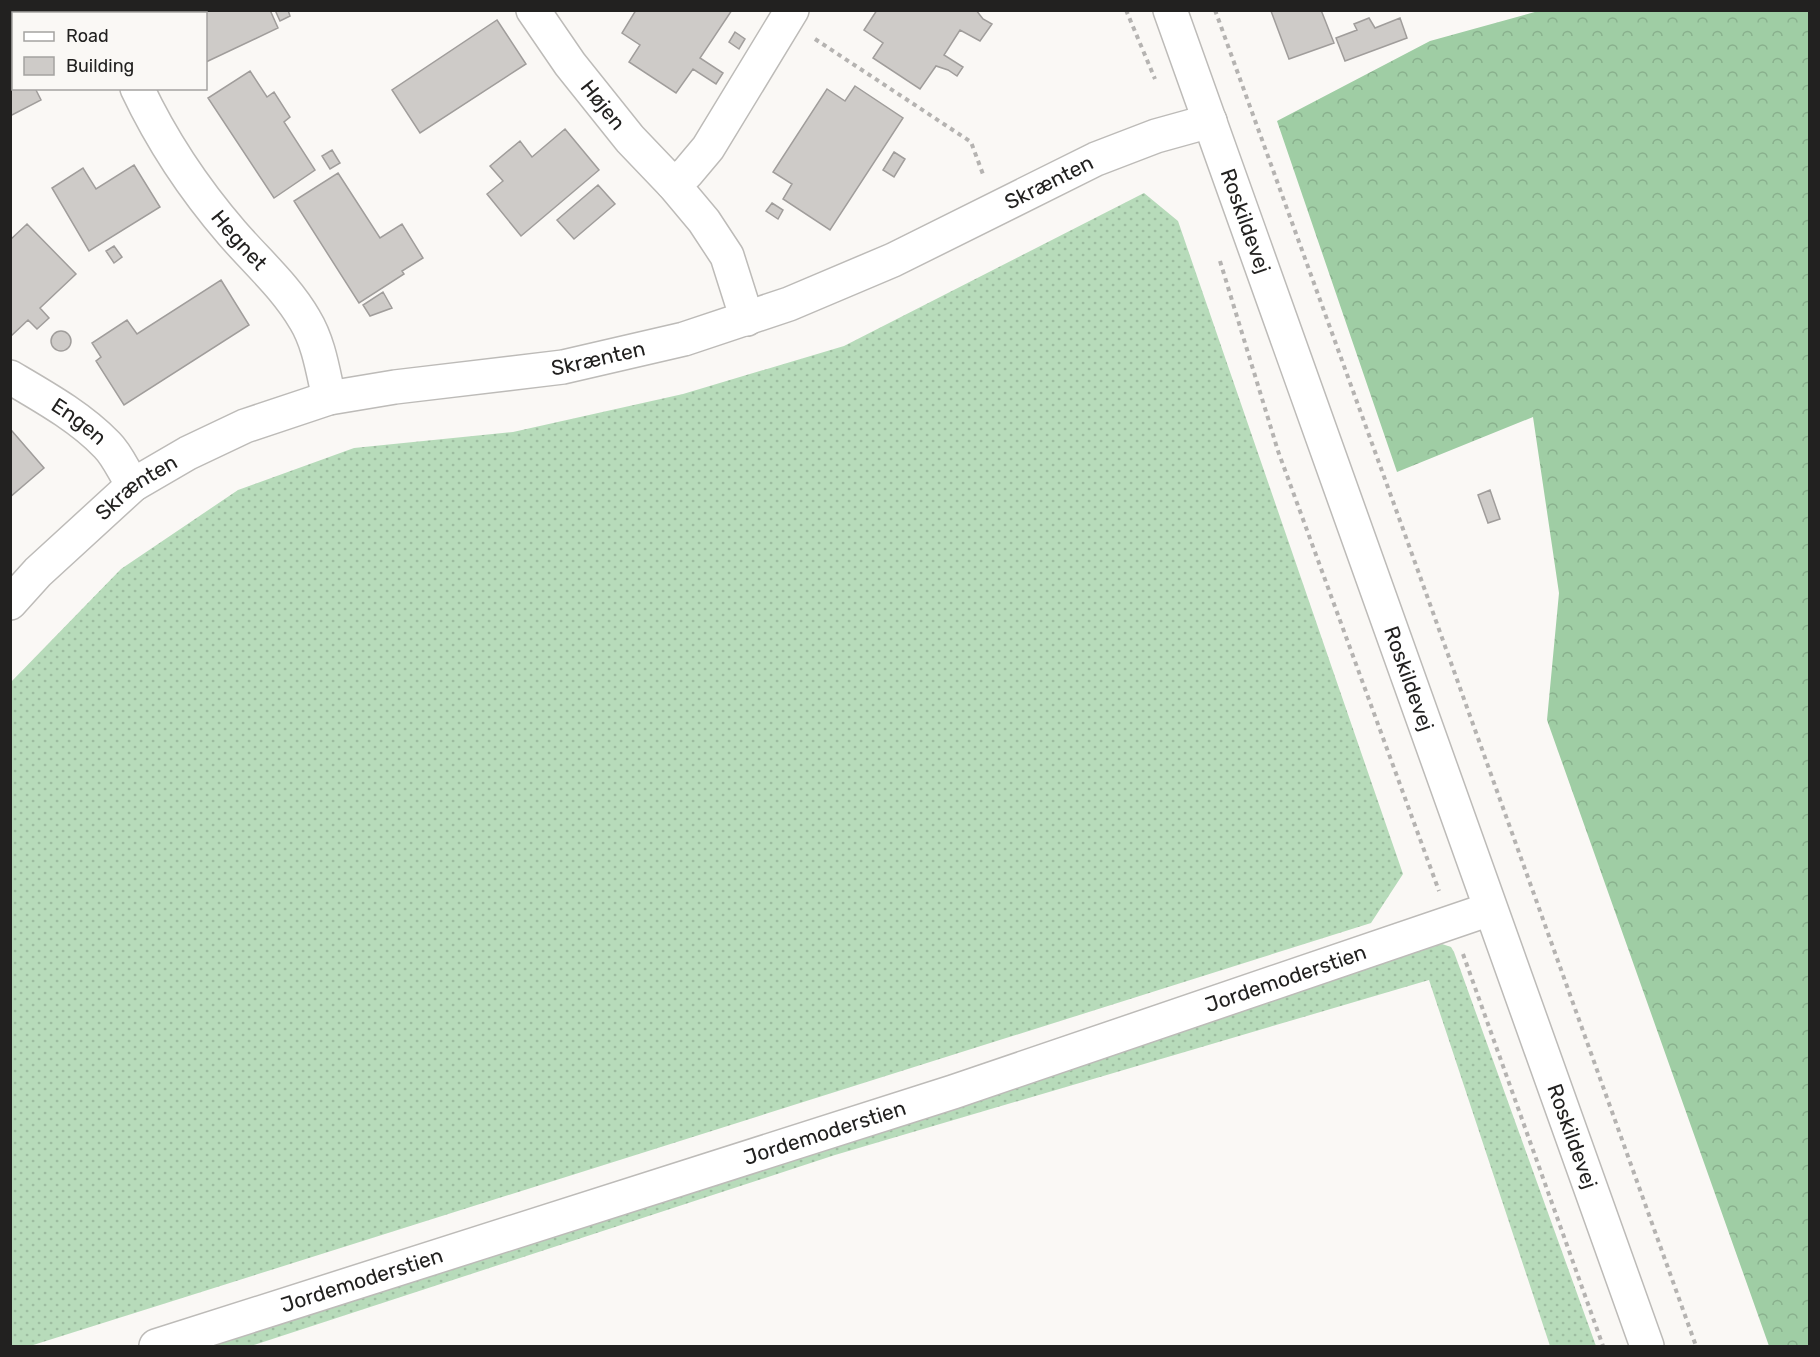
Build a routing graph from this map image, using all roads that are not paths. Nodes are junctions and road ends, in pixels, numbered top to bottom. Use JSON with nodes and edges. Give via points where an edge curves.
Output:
{"nodes":[{"id":1,"x":1170,"y":10,"type":"edge"},
{"id":2,"x":543,"y":14,"type":"edge"},
{"id":3,"x":789,"y":15,"type":"edge"},
{"id":4,"x":139,"y":90,"type":"edge"},
{"id":5,"x":1210,"y":120,"type":"junction"},
{"id":6,"x":673,"y":184,"type":"junction"},
{"id":7,"x":747,"y":319,"type":"junction"},
{"id":8,"x":10,"y":377,"type":"edge"},
{"id":9,"x":329,"y":398,"type":"junction"},
{"id":10,"x":132,"y":485,"type":"junction"},
{"id":11,"x":10,"y":603,"type":"edge"},
{"id":12,"x":1490,"y":909,"type":"junction"},
{"id":13,"x":156,"y":1347,"type":"edge"},
{"id":14,"x":1647,"y":1347,"type":"edge"}],
"edges":[{"from":1,"to":5,"type":"street","name":"Roskildevej"},
{"from":2,"to":6,"type":"street","name":"Højen","via":[[570,64],[630,139]]},
{"from":3,"to":6,"type":"street","via":[[708,148]]},
{"from":4,"to":9,"type":"street","name":"Hegnet","via":[[148,112],[190,179],[305,320],[314,337]]},
{"from":5,"to":7,"type":"street","name":"Skrænten","via":[[1096,159],[893,260]]},
{"from":5,"to":12,"type":"street","name":"Roskildevej"},
{"from":6,"to":7,"type":"street","name":"Højen","via":[[728,256]]},
{"from":7,"to":9,"type":"street","name":"Skrænten","via":[[620,356],[563,367]]},
{"from":8,"to":10,"type":"street","name":"Engen","via":[[96,434],[109,447]]},
{"from":9,"to":10,"type":"street","name":"Skrænten","via":[[245,426]]},
{"from":10,"to":11,"type":"street","name":"Skrænten"},
{"from":12,"to":13,"type":"street","name":"Jordemoderstien","via":[[942,1096]]},
{"from":12,"to":14,"type":"street","name":"Roskildevej"}]}
